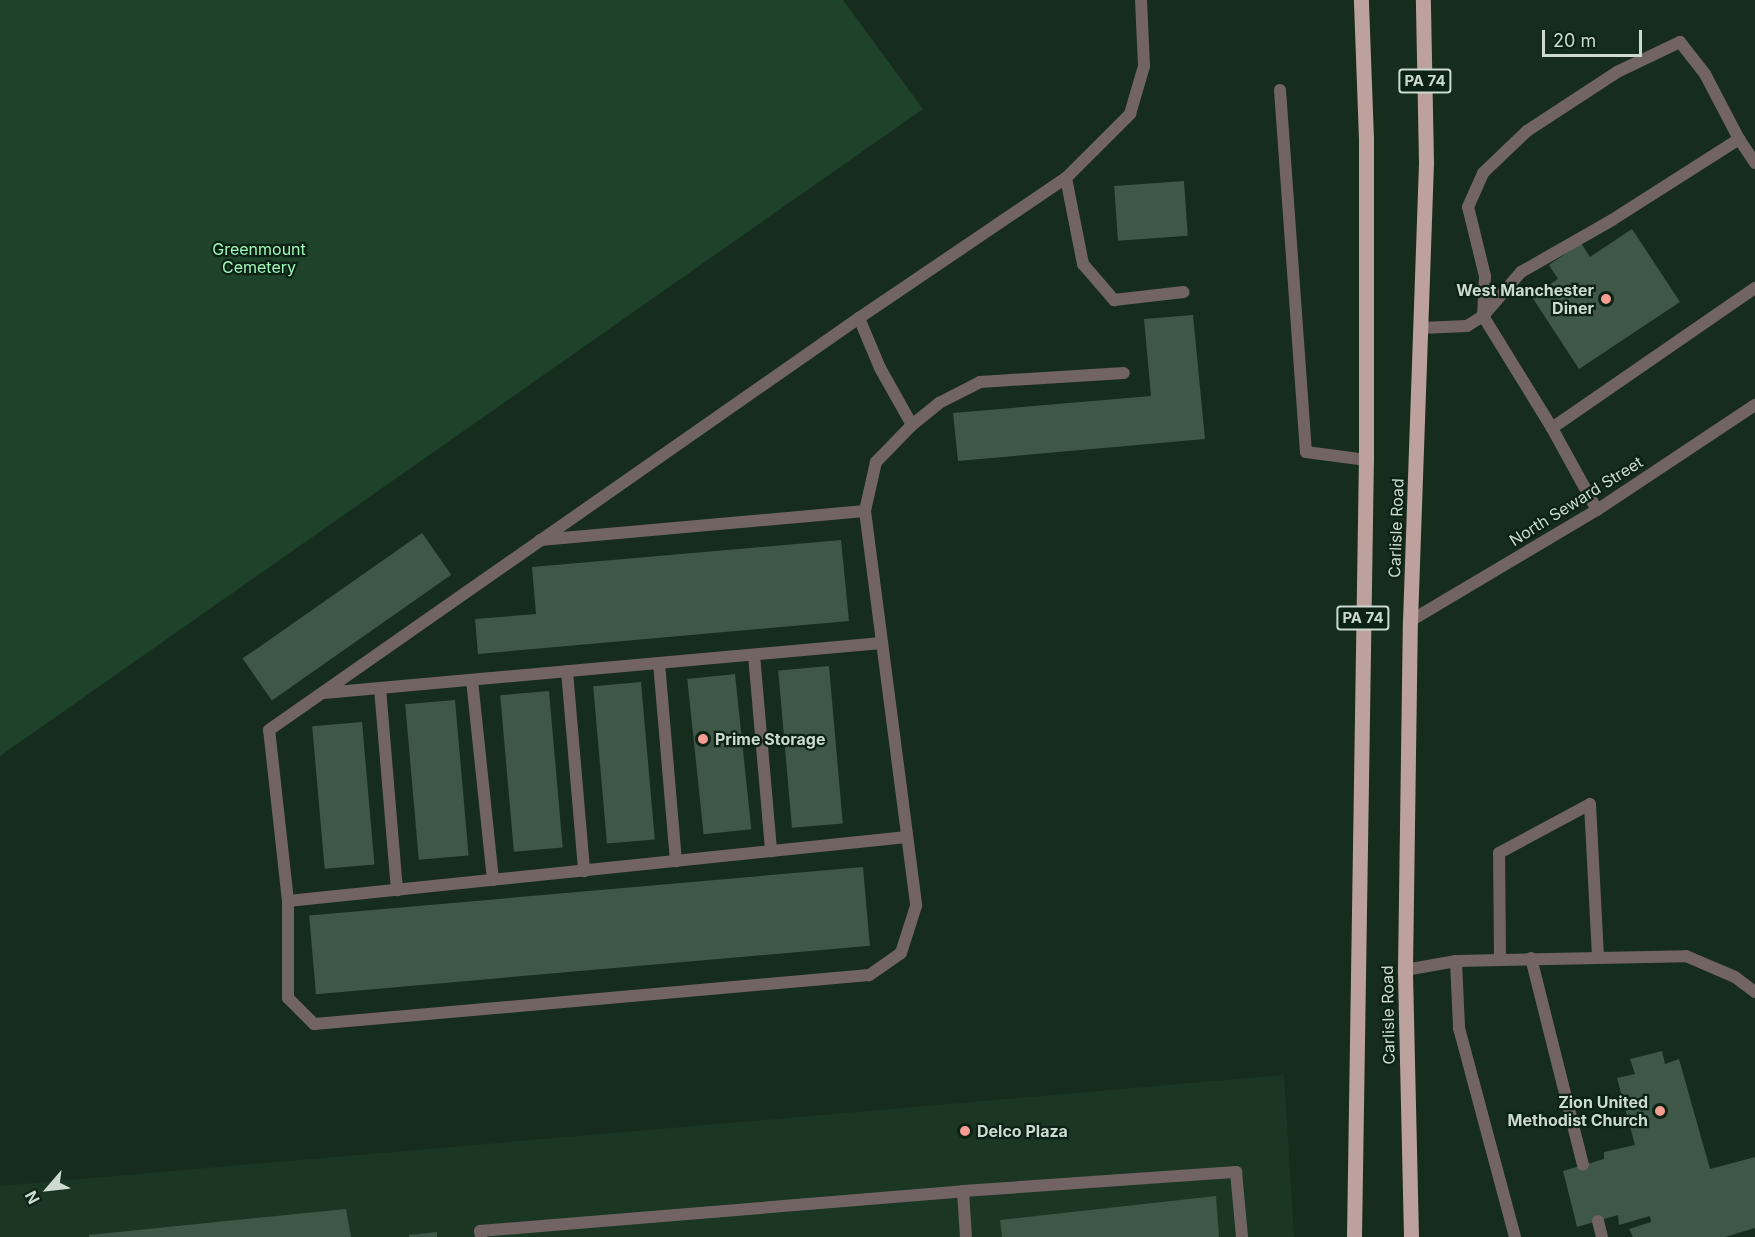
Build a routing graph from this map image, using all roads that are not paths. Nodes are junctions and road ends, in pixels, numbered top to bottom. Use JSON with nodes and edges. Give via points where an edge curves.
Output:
{"nodes":[{"id":1,"x":1141,"y":0,"type":"edge"},
{"id":2,"x":1361,"y":0,"type":"edge"},
{"id":3,"x":1423,"y":0,"type":"edge"},
{"id":4,"x":1280,"y":90,"type":"dead end"},
{"id":5,"x":1739,"y":139,"type":"junction"},
{"id":6,"x":1755,"y":163,"type":"edge"},
{"id":7,"x":1066,"y":178,"type":"junction"},
{"id":8,"x":1755,"y":288,"type":"edge"},
{"id":9,"x":1184,"y":292,"type":"dead end"},
{"id":10,"x":1483,"y":316,"type":"junction"},
{"id":11,"x":859,"y":318,"type":"junction"},
{"id":12,"x":1421,"y":328,"type":"junction"},
{"id":13,"x":1124,"y":374,"type":"dead end"},
{"id":14,"x":1755,"y":405,"type":"edge"},
{"id":15,"x":912,"y":425,"type":"junction"},
{"id":16,"x":1552,"y":429,"type":"junction"},
{"id":17,"x":1366,"y":460,"type":"junction"},
{"id":18,"x":1597,"y":510,"type":"junction"},
{"id":19,"x":865,"y":511,"type":"junction"},
{"id":20,"x":539,"y":540,"type":"junction"},
{"id":21,"x":1410,"y":621,"type":"junction"},
{"id":22,"x":882,"y":643,"type":"junction"},
{"id":23,"x":754,"y":655,"type":"junction"},
{"id":24,"x":659,"y":663,"type":"junction"},
{"id":25,"x":567,"y":671,"type":"junction"},
{"id":26,"x":472,"y":680,"type":"junction"},
{"id":27,"x":380,"y":688,"type":"junction"},
{"id":28,"x":322,"y":693,"type":"junction"},
{"id":29,"x":907,"y":837,"type":"junction"},
{"id":30,"x":771,"y":851,"type":"junction"},
{"id":31,"x":676,"y":861,"type":"junction"},
{"id":32,"x":584,"y":871,"type":"junction"},
{"id":33,"x":493,"y":880,"type":"junction"},
{"id":34,"x":397,"y":890,"type":"junction"},
{"id":35,"x":288,"y":901,"type":"junction"},
{"id":36,"x":1598,"y":956,"type":"junction"},
{"id":37,"x":1531,"y":958,"type":"junction"},
{"id":38,"x":1500,"y":959,"type":"junction"},
{"id":39,"x":1456,"y":961,"type":"junction"},
{"id":40,"x":1405,"y":970,"type":"junction"},
{"id":41,"x":1755,"y":992,"type":"edge"},
{"id":42,"x":1583,"y":1165,"type":"dead end"},
{"id":43,"x":963,"y":1191,"type":"junction"},
{"id":44,"x":1598,"y":1221,"type":"dead end"},
{"id":45,"x":481,"y":1237,"type":"edge"},
{"id":46,"x":966,"y":1237,"type":"edge"},
{"id":47,"x":1242,"y":1237,"type":"edge"},
{"id":48,"x":1354,"y":1237,"type":"edge"},
{"id":49,"x":1411,"y":1237,"type":"edge"},
{"id":50,"x":1515,"y":1237,"type":"edge"},
{"id":51,"x":1602,"y":1237,"type":"edge"}],
"edges":[{"from":1,"to":7,"type":"street","via":[[1144,66],[1130,114]]},
{"from":2,"to":17,"type":"main road","name":"Carlisle Road","number":"PA 74","via":[[1366,139]]},
{"from":3,"to":12,"type":"main road","name":"Carlisle Road","number":"PA 74","via":[[1426,163]]},
{"from":4,"to":17,"type":"street","via":[[1306,452]]},
{"from":5,"to":6,"type":"street"},
{"from":5,"to":10,"type":"street","via":[[1612,220],[1521,272]]},
{"from":5,"to":10,"type":"street","via":[[1705,74],[1680,42],[1617,72],[1527,131],[1483,173],[1468,207],[1485,276]]},
{"from":7,"to":9,"type":"street","via":[[1083,264],[1114,300]]},
{"from":7,"to":11,"type":"street"},
{"from":8,"to":16,"type":"street"},
{"from":10,"to":12,"type":"street","via":[[1467,326]]},
{"from":10,"to":16,"type":"street"},
{"from":11,"to":15,"type":"street","via":[[880,368]]},
{"from":11,"to":20,"type":"street"},
{"from":12,"to":21,"type":"main road","name":"Carlisle Road","number":"PA 74"},
{"from":13,"to":15,"type":"street","via":[[980,382],[939,403]]},
{"from":14,"to":18,"type":"street","name":"North Seward Street"},
{"from":15,"to":19,"type":"street","via":[[876,462]]},
{"from":16,"to":18,"type":"street"},
{"from":17,"to":48,"type":"main road","name":"Carlisle Road","number":"PA 74"},
{"from":18,"to":21,"type":"street","name":"North Seward Street"},
{"from":19,"to":20,"type":"street"},
{"from":19,"to":22,"type":"street"},
{"from":20,"to":28,"type":"street"},
{"from":21,"to":40,"type":"main road","name":"Carlisle Road","number":"PA 74"},
{"from":22,"to":23,"type":"street"},
{"from":22,"to":29,"type":"street"},
{"from":23,"to":24,"type":"street"},
{"from":23,"to":30,"type":"street"},
{"from":24,"to":25,"type":"street"},
{"from":24,"to":31,"type":"street"},
{"from":25,"to":26,"type":"street"},
{"from":25,"to":32,"type":"street"},
{"from":26,"to":27,"type":"street"},
{"from":26,"to":33,"type":"street"},
{"from":27,"to":28,"type":"street"},
{"from":27,"to":34,"type":"street"},
{"from":28,"to":35,"type":"street","via":[[269,730]]},
{"from":29,"to":30,"type":"street"},
{"from":29,"to":35,"type":"street","via":[[916,906],[901,953],[869,975],[314,1024],[288,998]]},
{"from":30,"to":31,"type":"street"},
{"from":31,"to":32,"type":"street"},
{"from":32,"to":33,"type":"street"},
{"from":33,"to":34,"type":"street"},
{"from":34,"to":35,"type":"street"},
{"from":36,"to":37,"type":"street"},
{"from":36,"to":38,"type":"street","via":[[1590,804],[1499,853]]},
{"from":36,"to":41,"type":"street","via":[[1686,956],[1735,977]]},
{"from":37,"to":38,"type":"street"},
{"from":37,"to":42,"type":"street"},
{"from":38,"to":39,"type":"street"},
{"from":39,"to":40,"type":"street"},
{"from":39,"to":50,"type":"street","via":[[1459,1028]]},
{"from":40,"to":49,"type":"main road","name":"Carlisle Road","number":"PA 74"},
{"from":43,"to":45,"type":"street","via":[[480,1231]]},
{"from":43,"to":46,"type":"street"},
{"from":43,"to":47,"type":"street","via":[[1236,1172]]},
{"from":44,"to":51,"type":"street"}]}
